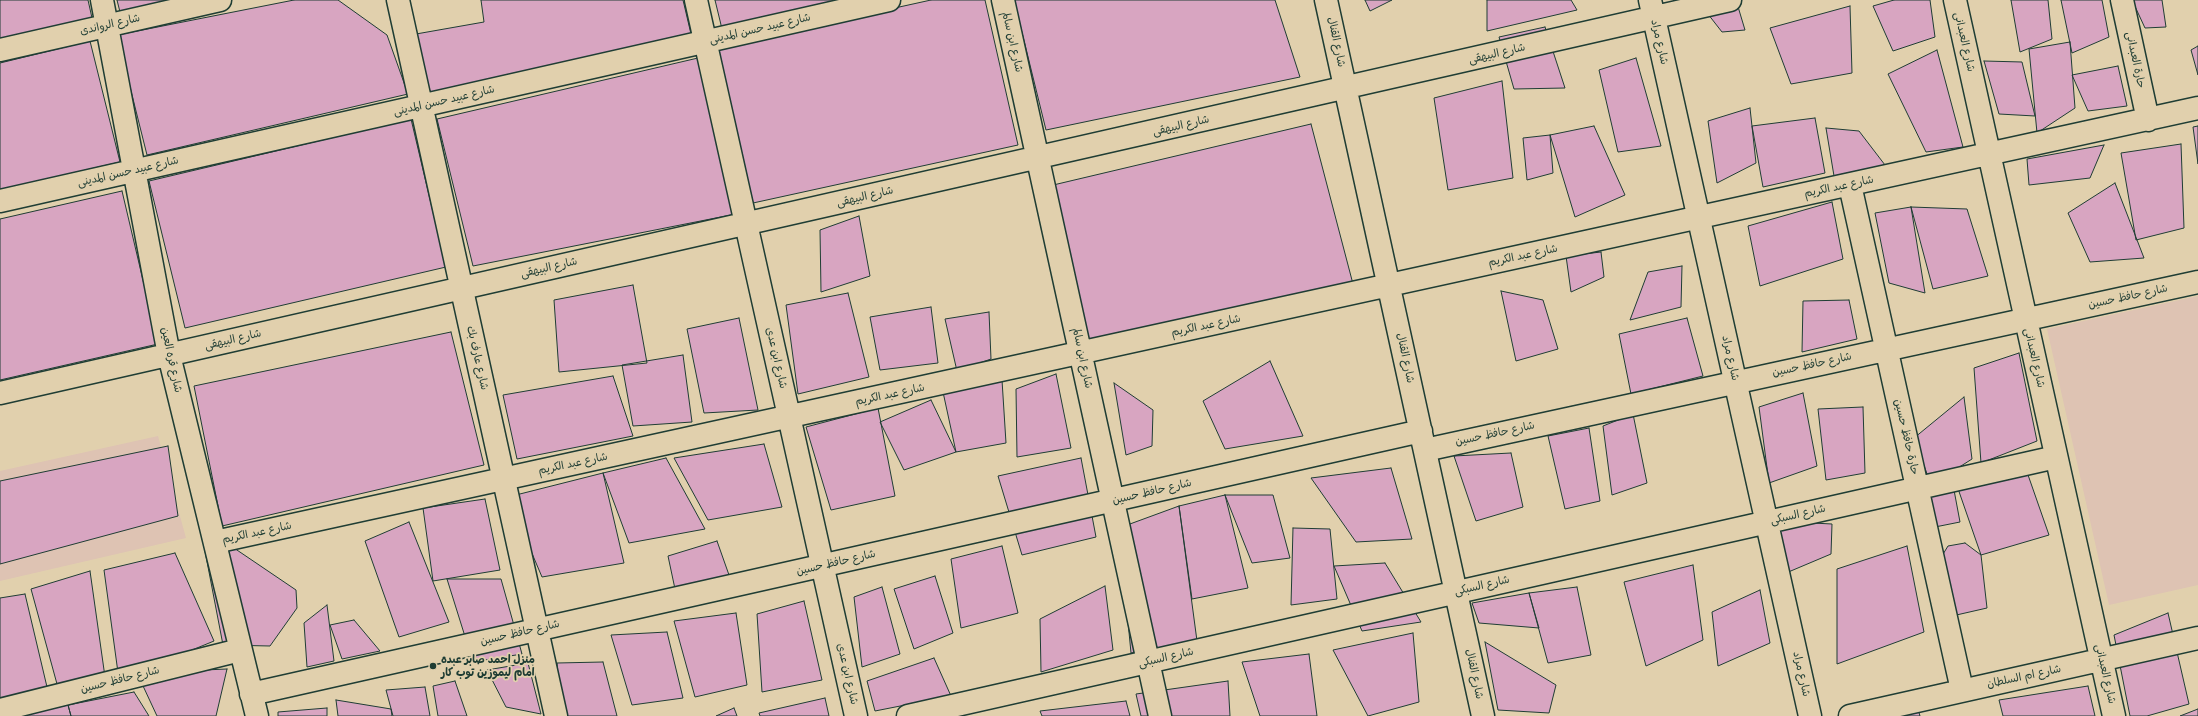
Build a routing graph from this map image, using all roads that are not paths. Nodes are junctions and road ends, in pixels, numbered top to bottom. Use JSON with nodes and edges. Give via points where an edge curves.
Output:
{"nodes":[{"id":1,"x":102,"y":0,"type":"edge"},
{"id":2,"x":220,"y":0,"type":"edge"},
{"id":3,"x":398,"y":0,"type":"edge"},
{"id":4,"x":696,"y":0,"type":"edge"},
{"id":5,"x":889,"y":0,"type":"edge"},
{"id":6,"x":1003,"y":0,"type":"edge"},
{"id":7,"x":1326,"y":0,"type":"edge"},
{"id":8,"x":1730,"y":0,"type":"edge"},
{"id":9,"x":1954,"y":0,"type":"edge"},
{"id":10,"x":2122,"y":0,"type":"edge"},
{"id":11,"x":1652,"y":9,"type":"edge"},
{"id":12,"x":107,"y":25,"type":"junction"},
{"id":13,"x":705,"y":42,"type":"junction"},
{"id":14,"x":0,"y":50,"type":"edge"},
{"id":15,"x":1346,"y":89,"type":"junction"},
{"id":16,"x":422,"y":106,"type":"junction"},
{"id":17,"x":2198,"y":108,"type":"edge"},
{"id":18,"x":2148,"y":120,"type":"junction"},
{"id":19,"x":1989,"y":154,"type":"junction"},
{"id":20,"x":1037,"y":158,"type":"junction"},
{"id":21,"x":135,"y":170,"type":"junction"},
{"id":22,"x":1850,"y":185,"type":"junction"},
{"id":23,"x":0,"y":201,"type":"edge"},
{"id":24,"x":1699,"y":218,"type":"junction"},
{"id":25,"x":746,"y":224,"type":"junction"},
{"id":26,"x":2198,"y":282,"type":"edge"},
{"id":27,"x":1389,"y":286,"type":"junction"},
{"id":28,"x":462,"y":288,"type":"junction"},
{"id":29,"x":2026,"y":319,"type":"junction"},
{"id":30,"x":1886,"y":349,"type":"junction"},
{"id":31,"x":1081,"y":353,"type":"junction"},
{"id":32,"x":169,"y":355,"type":"junction"},
{"id":33,"x":1735,"y":382,"type":"junction"},
{"id":34,"x":0,"y":393,"type":"edge"},
{"id":35,"x":789,"y":417,"type":"junction"},
{"id":36,"x":1423,"y":440,"type":"junction"},
{"id":37,"x":2056,"y":457,"type":"junction"},
{"id":38,"x":504,"y":479,"type":"junction"},
{"id":39,"x":1917,"y":488,"type":"junction"},
{"id":40,"x":1113,"y":500,"type":"junction"},
{"id":41,"x":1767,"y":522,"type":"junction"},
{"id":42,"x":214,"y":542,"type":"junction"},
{"id":43,"x":822,"y":566,"type":"junction"},
{"id":44,"x":1456,"y":592,"type":"junction"},
{"id":45,"x":538,"y":629,"type":"junction"},
{"id":46,"x":2198,"y":638,"type":"edge"},
{"id":47,"x":240,"y":650,"type":"junction"},
{"id":48,"x":2102,"y":660,"type":"junction"},
{"id":49,"x":1148,"y":662,"type":"junction"},
{"id":50,"x":1962,"y":690,"type":"junction"},
{"id":51,"x":251,"y":694,"type":"junction"},
{"id":52,"x":0,"y":710,"type":"edge"},
{"id":53,"x":256,"y":716,"type":"edge"},
{"id":54,"x":556,"y":716,"type":"edge"},
{"id":55,"x":856,"y":716,"type":"edge"},
{"id":56,"x":908,"y":716,"type":"edge"},
{"id":57,"x":1160,"y":716,"type":"edge"},
{"id":58,"x":1483,"y":716,"type":"edge"},
{"id":59,"x":1810,"y":716,"type":"edge"},
{"id":60,"x":1850,"y":716,"type":"edge"},
{"id":61,"x":2114,"y":716,"type":"edge"}],
"edges":[{"from":1,"to":12,"type":"street","name":"شارع قره العين"},
{"from":2,"to":12,"type":"street","name":"شارع الرواندى"},
{"from":3,"to":16,"type":"street","name":"شارع عارف بك"},
{"from":4,"to":13,"type":"street","name":"شارع ابن عدى"},
{"from":5,"to":13,"type":"street","name":"شارع عبيد حسن المدينى"},
{"from":6,"to":20,"type":"street","name":"شارع ابن سالم"},
{"from":7,"to":15,"type":"street","name":"شارع القنال"},
{"from":8,"to":11,"type":"street","name":"شارع البيهقى"},
{"from":9,"to":19,"type":"street","name":"شارع العبدانى"},
{"from":10,"to":18,"type":"street","name":"حارة العبدانى"},
{"from":11,"to":15,"type":"street","name":"شارع البيهقى"},
{"from":11,"to":24,"type":"street","name":"شارع مراد"},
{"from":12,"to":14,"type":"street","name":"شارع الرواندى"},
{"from":12,"to":21,"type":"street","name":"شارع قره العين"},
{"from":13,"to":16,"type":"street","name":"شارع عبيد حسن المدينى"},
{"from":13,"to":25,"type":"street","name":"شارع ابن عدى"},
{"from":15,"to":20,"type":"street","name":"شارع البيهقى"},
{"from":15,"to":27,"type":"street","name":"شارع القنال"},
{"from":16,"to":21,"type":"street","name":"شارع عبيد حسن المدينى"},
{"from":16,"to":28,"type":"street","name":"شارع عارف بك"},
{"from":17,"to":18,"type":"street","name":"شارع عبد الكريم"},
{"from":18,"to":19,"type":"street","name":"شارع عبد الكريم"},
{"from":19,"to":22,"type":"street","name":"شارع عبد الكريم"},
{"from":19,"to":29,"type":"street","name":"شارع العبدانى"},
{"from":20,"to":25,"type":"street","name":"شارع البيهقى"},
{"from":20,"to":31,"type":"street","name":"شارع ابن سالم"},
{"from":21,"to":23,"type":"street","name":"شارع عبيد حسن المدينى"},
{"from":21,"to":32,"type":"street","name":"شارع قره العين"},
{"from":22,"to":24,"type":"street","name":"شارع عبد الكريم"},
{"from":22,"to":30,"type":"street","name":"حارة حافظ حسين"},
{"from":24,"to":27,"type":"street","name":"شارع عبد الكريم"},
{"from":24,"to":33,"type":"street","name":"شارع مراد"},
{"from":25,"to":28,"type":"street","name":"شارع البيهقى"},
{"from":25,"to":35,"type":"street","name":"شارع ابن عدى"},
{"from":26,"to":29,"type":"street","name":"شارع حافظ حسين"},
{"from":27,"to":31,"type":"street","name":"شارع عبد الكريم"},
{"from":27,"to":36,"type":"street","name":"شارع القنال"},
{"from":28,"to":32,"type":"street","name":"شارع البيهقى"},
{"from":28,"to":38,"type":"street","name":"شارع عارف بك"},
{"from":29,"to":30,"type":"street","name":"شارع حافظ حسين"},
{"from":29,"to":37,"type":"street","name":"شارع العبدانى"},
{"from":30,"to":33,"type":"street","name":"شارع حافظ حسين"},
{"from":30,"to":39,"type":"street","name":"حارة حافظ حسين"},
{"from":31,"to":35,"type":"street","name":"شارع عبد الكريم"},
{"from":31,"to":40,"type":"street","name":"شارع ابن سالم"},
{"from":32,"to":34,"type":"street","name":"شارع البيهقى"},
{"from":32,"to":42,"type":"street","name":"شارع قره العين"},
{"from":33,"to":36,"type":"street","name":"شارع حافظ حسين"},
{"from":33,"to":41,"type":"street","name":"شارع مراد"},
{"from":35,"to":38,"type":"street","name":"شارع عبد الكريم"},
{"from":35,"to":43,"type":"street","name":"شارع ابن عدى"},
{"from":36,"to":40,"type":"street","name":"شارع حافظ حسين"},
{"from":36,"to":44,"type":"street","name":"شارع القنال"},
{"from":37,"to":39,"type":"street","name":"شارع السبكى"},
{"from":37,"to":48,"type":"street","name":"شارع العبدانى"},
{"from":38,"to":42,"type":"street","name":"شارع عبد الكريم"},
{"from":38,"to":45,"type":"street","name":"شارع عارف بك"},
{"from":39,"to":41,"type":"street","name":"شارع السبكى"},
{"from":39,"to":50,"type":"street","name":"حارة حافظ حسين"},
{"from":40,"to":43,"type":"street","name":"شارع حافظ حسين"},
{"from":40,"to":49,"type":"street","name":"شارع ابن سالم"},
{"from":41,"to":44,"type":"street","name":"شارع السبكى"},
{"from":41,"to":59,"type":"street","name":"شارع مراد"},
{"from":42,"to":47,"type":"street","name":"شارع قره العين"},
{"from":43,"to":45,"type":"street","name":"شارع حافظ حسين"},
{"from":43,"to":55,"type":"street","name":"شارع ابن عدى"},
{"from":44,"to":49,"type":"street","name":"شارع السبكى"},
{"from":44,"to":58,"type":"street","name":"شارع القنال"},
{"from":45,"to":51,"type":"street","name":"شارع حافظ حسين"},
{"from":45,"to":54,"type":"street","name":"شارع عارف بك"},
{"from":46,"to":48,"type":"street","name":"شارع ام السلطان"},
{"from":47,"to":51,"type":"street","name":"شارع قره العين"},
{"from":47,"to":52,"type":"street","name":"شارع حافظ حسين"},
{"from":48,"to":50,"type":"street","name":"شارع ام السلطان"},
{"from":48,"to":61,"type":"street","name":"شارع العبدانى"},
{"from":49,"to":56,"type":"street","name":"شارع السبكى"},
{"from":49,"to":57,"type":"street","name":"شارع ابن سالم"},
{"from":50,"to":60,"type":"street","name":"شارع ام السلطان"},
{"from":51,"to":53,"type":"street","name":"شارع قره العين"}]}
